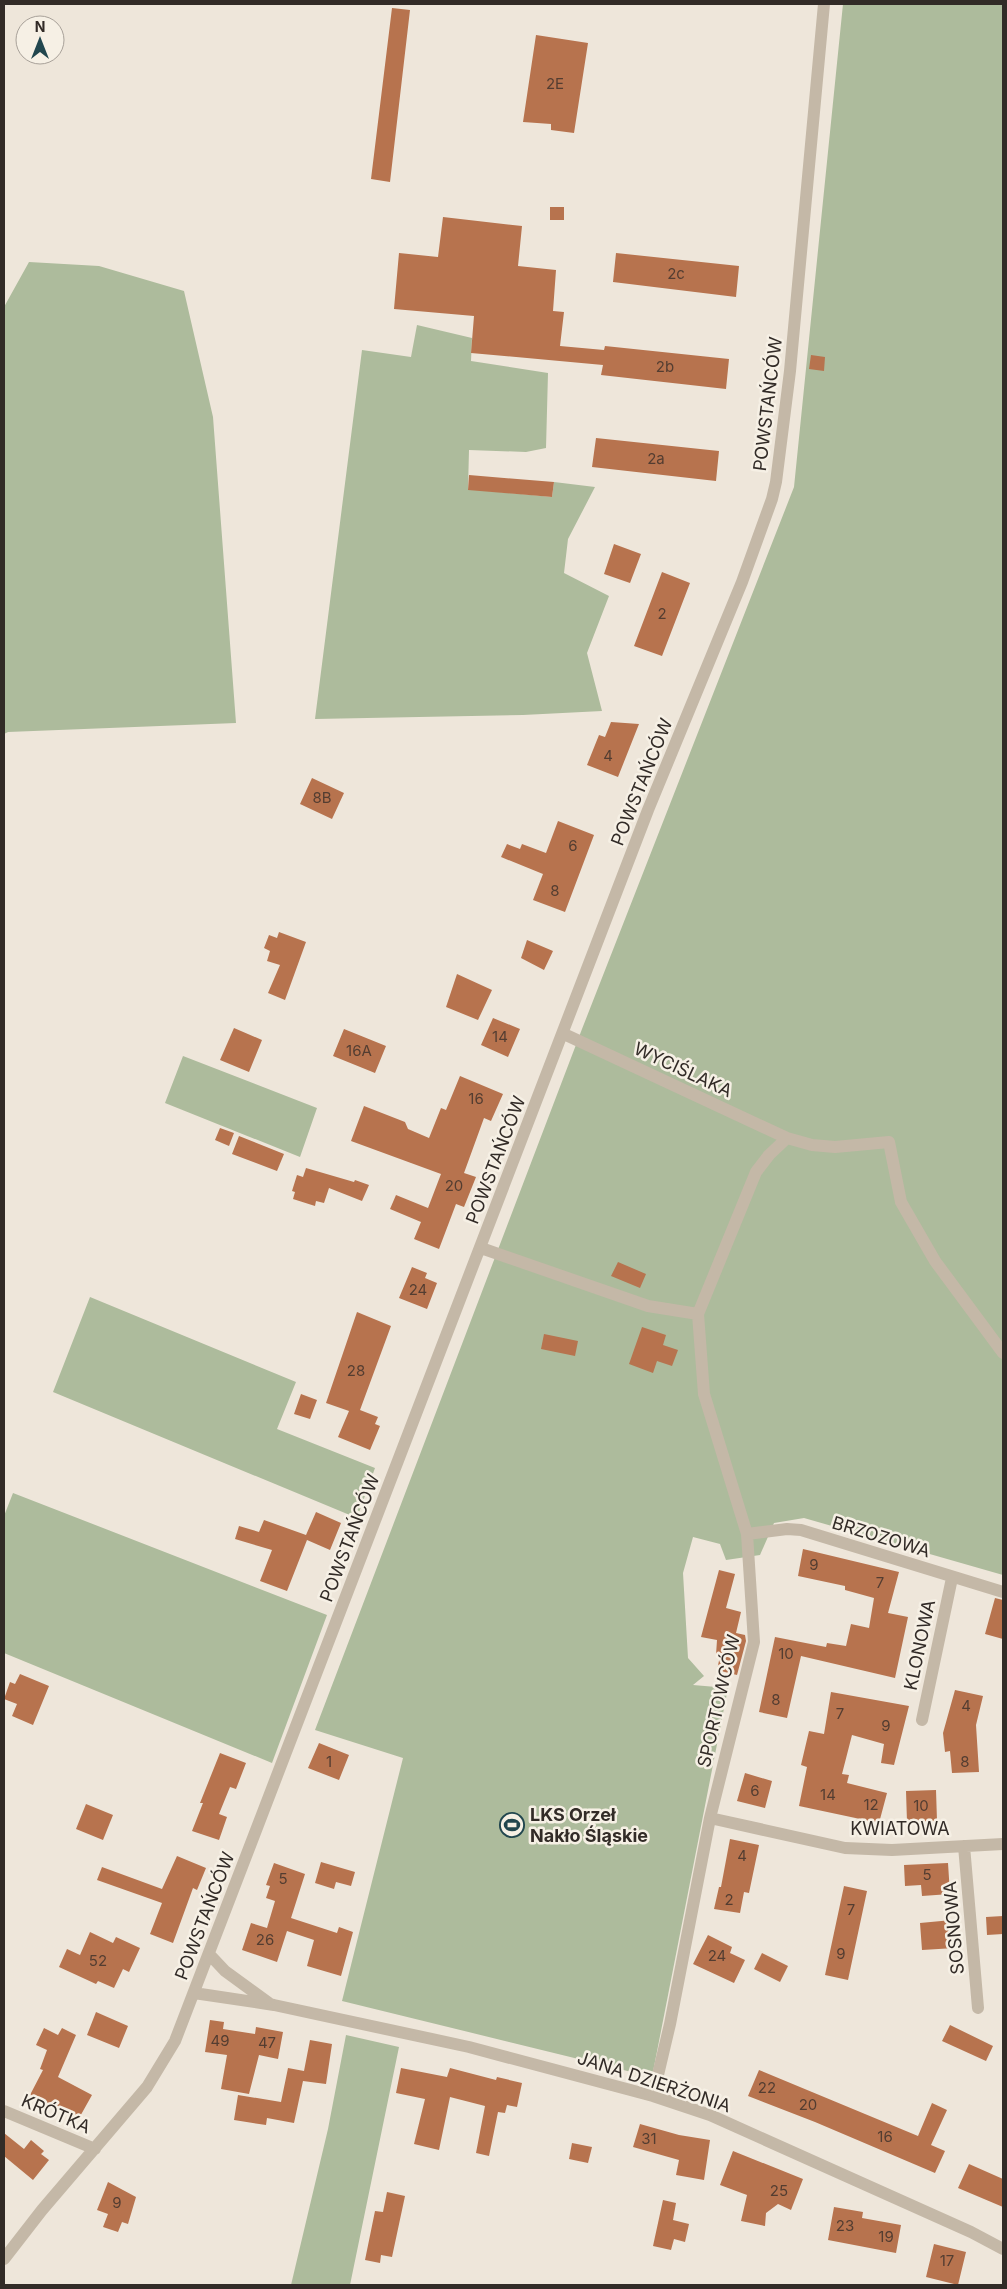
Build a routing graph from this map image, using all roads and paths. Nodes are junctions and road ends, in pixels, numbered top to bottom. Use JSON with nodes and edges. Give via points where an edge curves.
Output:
{"nodes":[{"id":1,"x":824,"y":4,"type":"edge"},
{"id":2,"x":564,"y":1034,"type":"junction"},
{"id":3,"x":787,"y":1138,"type":"junction"},
{"id":4,"x":481,"y":1248,"type":"junction"},
{"id":5,"x":698,"y":1314,"type":"junction"},
{"id":6,"x":1003,"y":1353,"type":"edge"},
{"id":7,"x":747,"y":1534,"type":"junction"},
{"id":8,"x":952,"y":1578,"type":"junction"},
{"id":9,"x":1003,"y":1592,"type":"edge"},
{"id":10,"x":922,"y":1720,"type":"dead end"},
{"id":11,"x":710,"y":1818,"type":"junction"},
{"id":12,"x":1003,"y":1844,"type":"edge"},
{"id":13,"x":964,"y":1846,"type":"junction"},
{"id":14,"x":209,"y":1954,"type":"junction"},
{"id":15,"x":194,"y":1993,"type":"junction"},
{"id":16,"x":274,"y":2005,"type":"junction"},
{"id":17,"x":978,"y":2008,"type":"dead end"},
{"id":18,"x":653,"y":2096,"type":"junction"},
{"id":19,"x":4,"y":2110,"type":"edge"},
{"id":20,"x":95,"y":2149,"type":"junction"},
{"id":21,"x":1003,"y":2249,"type":"edge"},
{"id":22,"x":4,"y":2259,"type":"edge"}],
"edges":[{"from":1,"to":2,"type":"street","name":"POWSTAŃCÓW","via":[[790,372],[776,482],[742,582],[648,810]]},
{"from":2,"to":3,"type":"street","name":"WYCIŚLAKA"},
{"from":2,"to":4,"type":"street","name":"POWSTAŃCÓW"},
{"from":3,"to":5,"type":"street","via":[[756,1172]]},
{"from":3,"to":6,"type":"street","name":"WYCIŚLAKA","via":[[812,1145],[835,1146],[889,1142],[901,1202],[935,1261]]},
{"from":4,"to":5,"type":"street","via":[[648,1306]]},
{"from":4,"to":14,"type":"street","name":"POWSTAŃCÓW"},
{"from":5,"to":7,"type":"street","name":"SPORTOWCÓW","via":[[704,1394]]},
{"from":7,"to":8,"type":"street","name":"BRZOZOWA","via":[[802,1530]]},
{"from":7,"to":11,"type":"street","name":"SPORTOWCÓW","via":[[754,1642]]},
{"from":8,"to":9,"type":"street","name":"BRZOZOWA"},
{"from":8,"to":10,"type":"street","name":"KLONOWA"},
{"from":11,"to":13,"type":"street","name":"KWIATOWA","via":[[845,1848],[892,1850]]},
{"from":11,"to":18,"type":"street","name":"SPORTOWCÓW"},
{"from":12,"to":13,"type":"street","name":"KWIATOWA"},
{"from":13,"to":17,"type":"street","name":"SOSNOWA"},
{"from":14,"to":15,"type":"street","name":"POWSTAŃCÓW"},
{"from":14,"to":16,"type":"street","name":"JANA DZIERŻONIA","via":[[232,1977]]},
{"from":15,"to":16,"type":"street","name":"JANA DZIERŻONIA"},
{"from":15,"to":20,"type":"street","name":"POWSTAŃCÓW","via":[[175,2041],[147,2087]]},
{"from":16,"to":18,"type":"street","name":"JANA DZIERŻONIA","via":[[469,2047]]},
{"from":18,"to":21,"type":"street","name":"JANA DZIERŻONIA","via":[[710,2115]]},
{"from":19,"to":20,"type":"street","name":"KRÓTKA"},
{"from":20,"to":22,"type":"street","name":"POWSTAŃCÓW"}]}
